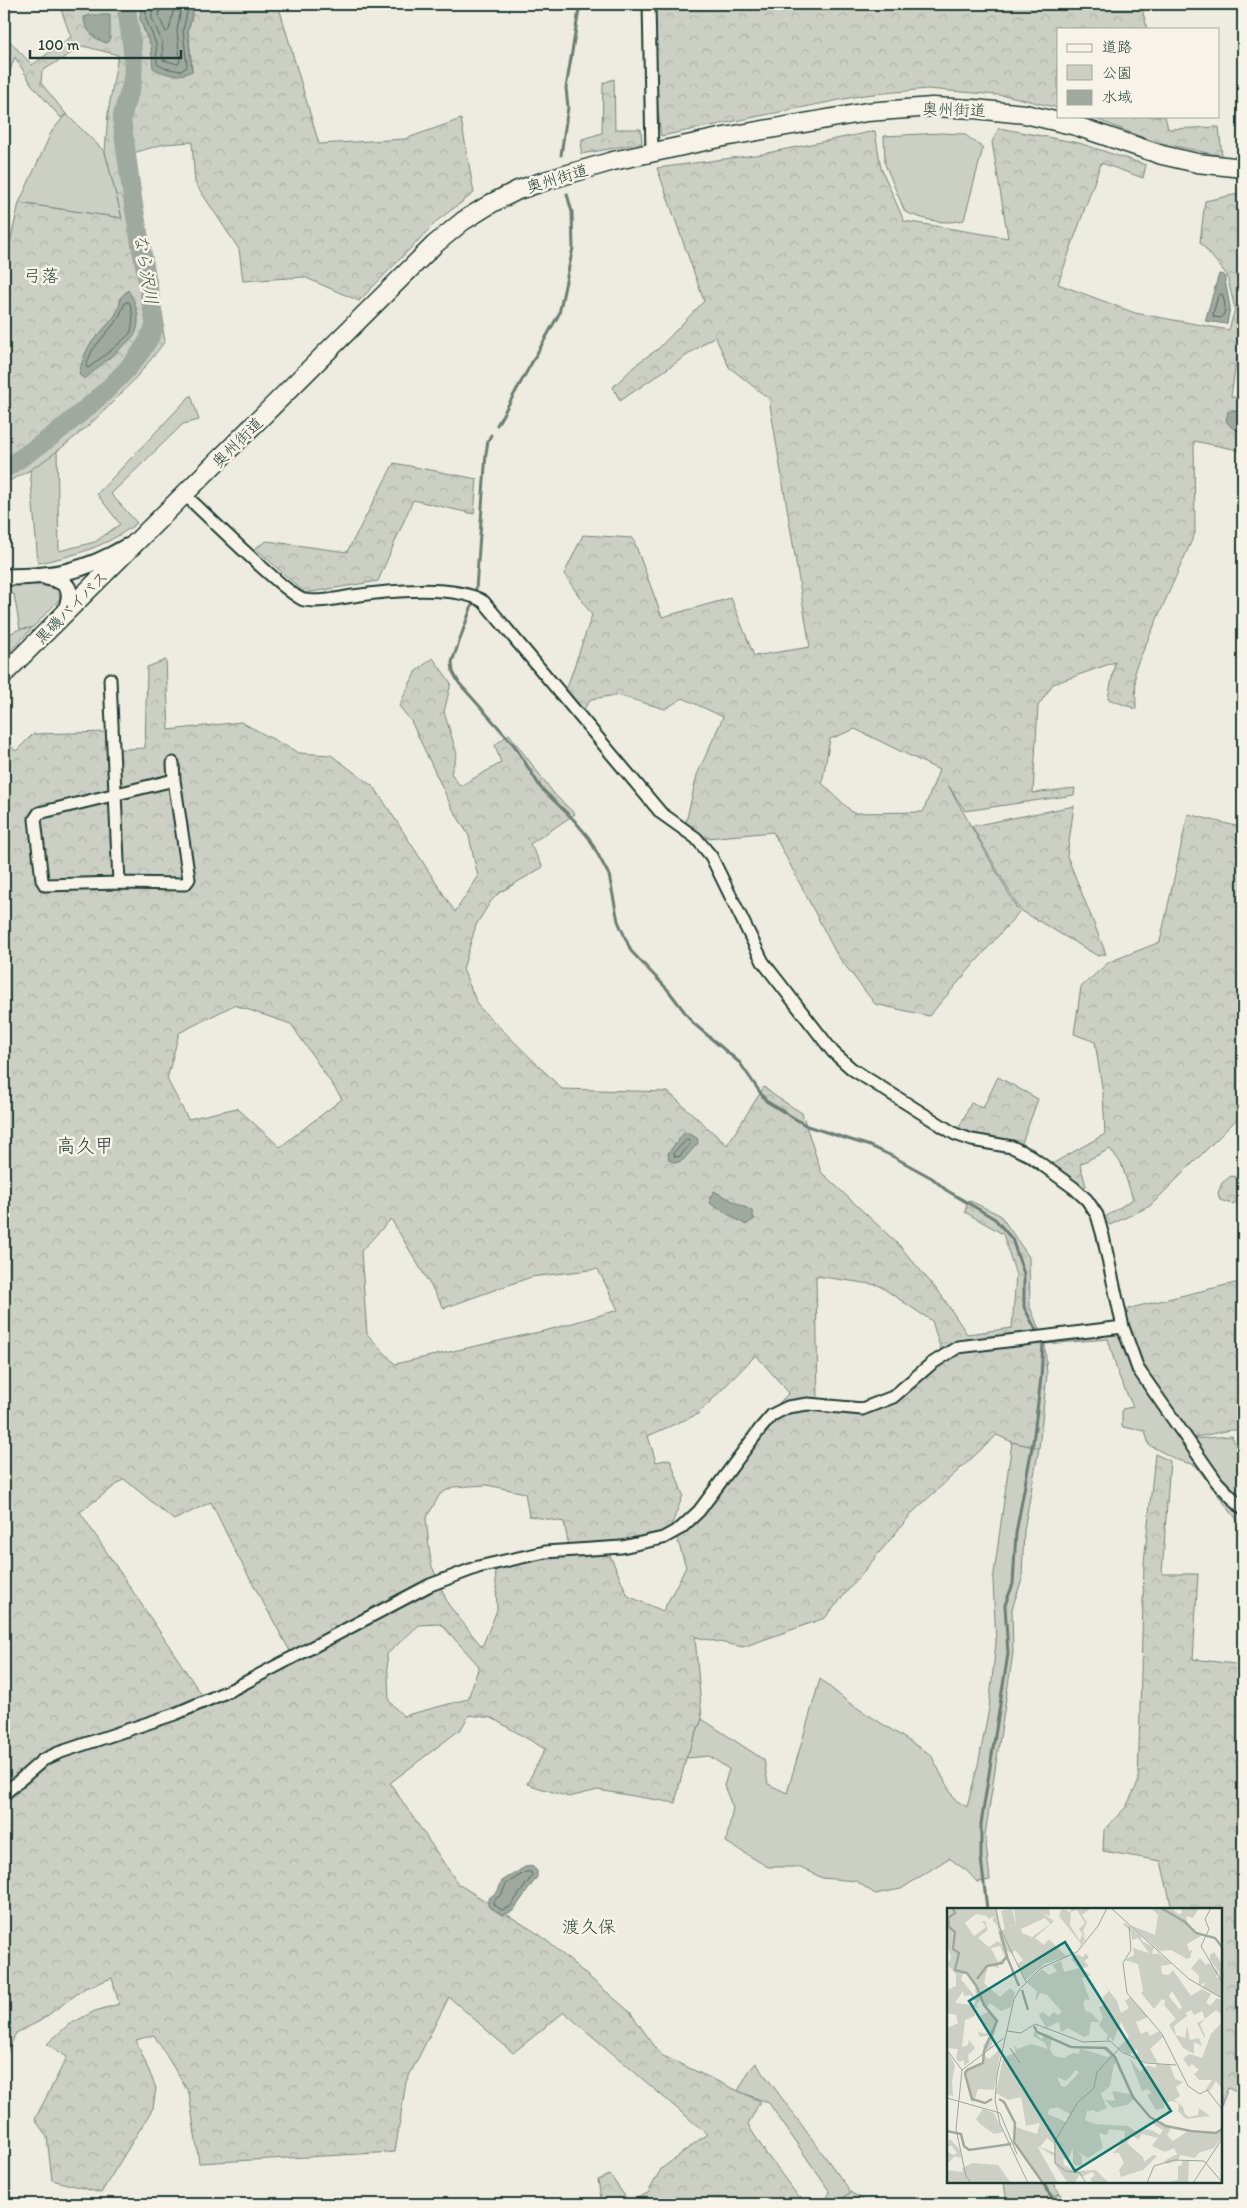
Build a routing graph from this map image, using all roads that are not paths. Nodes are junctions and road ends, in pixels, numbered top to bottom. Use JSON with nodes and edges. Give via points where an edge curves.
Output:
{"nodes":[{"id":1,"x":650,"y":4,"type":"edge"},
{"id":2,"x":652,"y":152,"type":"junction"},
{"id":3,"x":1243,"y":168,"type":"edge"},
{"id":4,"x":185,"y":494,"type":"junction"},
{"id":5,"x":139,"y":540,"type":"junction"},
{"id":6,"x":4,"y":577,"type":"edge"},
{"id":7,"x":45,"y":577,"type":"junction"},
{"id":8,"x":65,"y":612,"type":"junction"},
{"id":9,"x":4,"y":674,"type":"edge"},
{"id":10,"x":110,"y":679,"type":"dead end"},
{"id":11,"x":173,"y":763,"type":"dead end"},
{"id":12,"x":174,"y":780,"type":"junction"},
{"id":13,"x":114,"y":794,"type":"junction"},
{"id":14,"x":119,"y":882,"type":"junction"},
{"id":15,"x":1123,"y":1327,"type":"junction"},
{"id":16,"x":1243,"y":1509,"type":"edge"},
{"id":17,"x":4,"y":1794,"type":"edge"}],
"edges":[{"from":1,"to":2,"type":"street"},
{"from":2,"to":3,"type":"highway","name":"奥州街道","via":[[867,112],[932,106],[1025,114],[1076,126],[1171,157]]},
{"from":2,"to":4,"type":"highway","name":"奥州街道","via":[[613,160],[518,190],[463,221],[363,314]]},
{"from":4,"to":5,"type":"highway","name":"奥州街道"},
{"from":4,"to":15,"type":"street","via":[[302,600],[318,601],[382,592],[447,592],[469,594],[484,602],[661,813],[701,844],[714,862],[763,962],[833,1052],[852,1069],[956,1134],[1012,1147],[1029,1155],[1087,1200],[1097,1215],[1104,1236]]},
{"from":5,"to":7,"type":"main road","name":"奥州街道","via":[[94,564]]},
{"from":5,"to":8,"type":"highway","name":"黒磯バイパス"},
{"from":6,"to":7,"type":"main road","name":"奥州街道"},
{"from":7,"to":8,"type":"main road","via":[[67,586],[70,597]]},
{"from":8,"to":9,"type":"highway","name":"黒磯バイパス"},
{"from":10,"to":13,"type":"street"},
{"from":11,"to":12,"type":"street"},
{"from":12,"to":13,"type":"street"},
{"from":12,"to":14,"type":"street","via":[[189,880],[185,884]]},
{"from":13,"to":14,"type":"street"},
{"from":13,"to":14,"type":"street","via":[[40,813],[36,819],[45,885]]},
{"from":15,"to":16,"type":"street","via":[[1145,1381],[1217,1482]]},
{"from":15,"to":17,"type":"street","via":[[958,1347],[931,1364],[893,1397],[862,1409],[808,1404],[788,1407],[772,1416],[760,1429],[699,1511],[681,1528],[663,1538],[622,1547],[545,1552],[478,1566],[430,1584],[234,1689],[175,1714],[51,1756]]}]}
